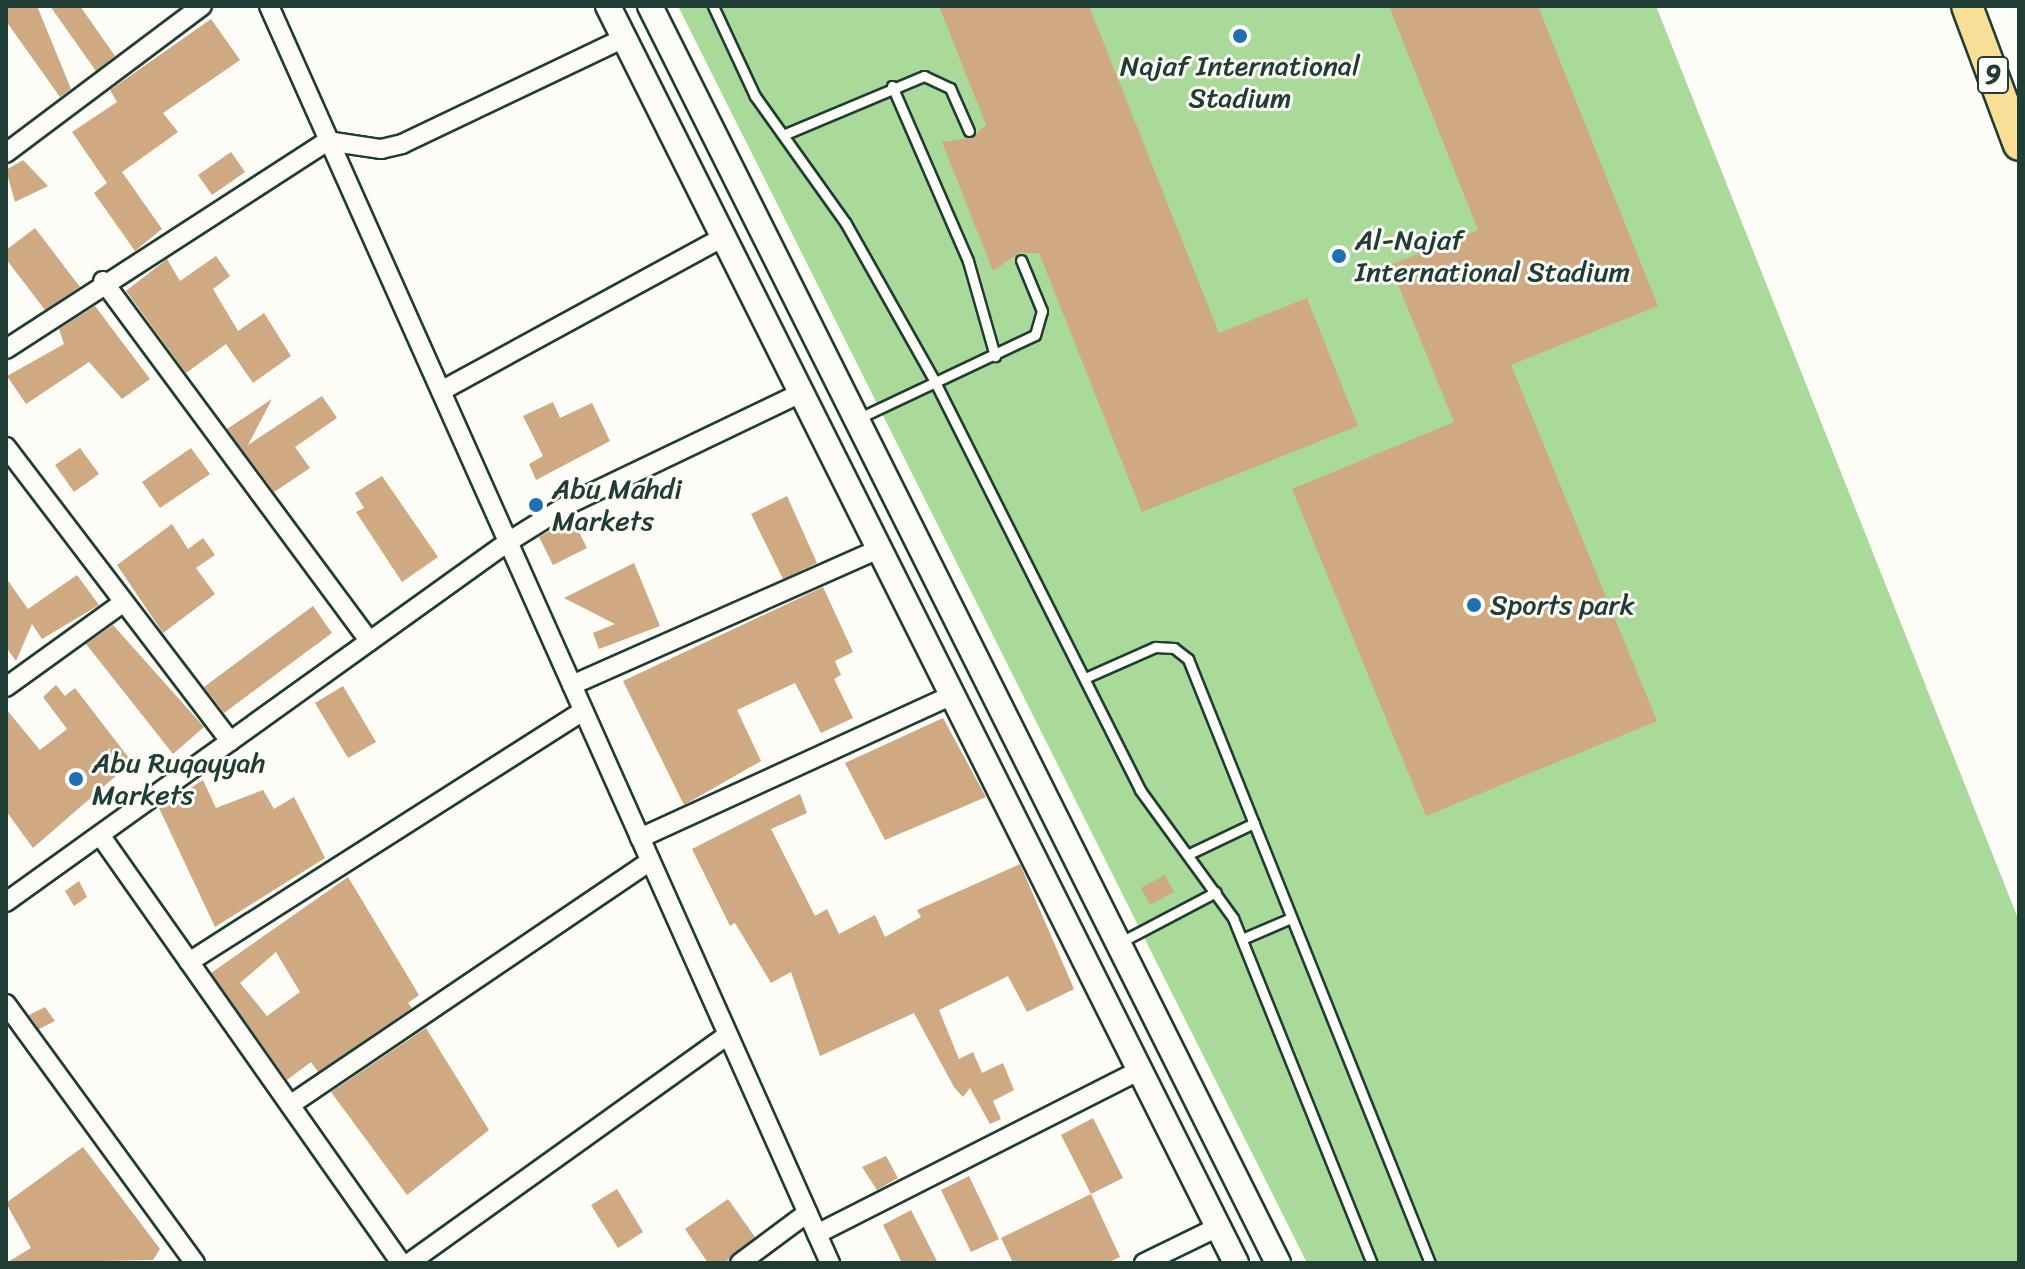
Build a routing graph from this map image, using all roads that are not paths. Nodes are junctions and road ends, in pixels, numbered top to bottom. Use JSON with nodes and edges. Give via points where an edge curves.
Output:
{"nodes":[{"id":1,"x":202,"y":6,"type":"edge"},
{"id":2,"x":269,"y":6,"type":"edge"},
{"id":3,"x":608,"y":6,"type":"edge"},
{"id":4,"x":650,"y":6,"type":"edge"},
{"id":5,"x":713,"y":6,"type":"edge"},
{"id":6,"x":1967,"y":6,"type":"edge"},
{"id":7,"x":624,"y":38,"type":"junction"},
{"id":8,"x":892,"y":86,"type":"junction"},
{"id":9,"x":969,"y":131,"type":"dead end"},
{"id":10,"x":783,"y":135,"type":"junction"},
{"id":11,"x":327,"y":141,"type":"junction"},
{"id":12,"x":2019,"y":145,"type":"edge"},
{"id":13,"x":6,"y":153,"type":"edge"},
{"id":14,"x":723,"y":237,"type":"junction"},
{"id":15,"x":1021,"y":260,"type":"dead end"},
{"id":16,"x":103,"y":281,"type":"junction"},
{"id":17,"x":6,"y":349,"type":"edge"},
{"id":18,"x":995,"y":356,"type":"junction"},
{"id":19,"x":935,"y":382,"type":"junction"},
{"id":20,"x":441,"y":391,"type":"junction"},
{"id":21,"x":801,"y":393,"type":"junction"},
{"id":22,"x":857,"y":419,"type":"junction"},
{"id":23,"x":6,"y":447,"type":"edge"},
{"id":24,"x":508,"y":542,"type":"junction"},
{"id":25,"x":879,"y":549,"type":"junction"},
{"id":26,"x":124,"y":602,"type":"junction"},
{"id":27,"x":369,"y":641,"type":"junction"},
{"id":28,"x":1085,"y":678,"type":"junction"},
{"id":29,"x":572,"y":685,"type":"junction"},
{"id":30,"x":6,"y":687,"type":"edge"},
{"id":31,"x":952,"y":695,"type":"junction"},
{"id":32,"x":583,"y":711,"type":"junction"},
{"id":33,"x":230,"y":741,"type":"junction"},
{"id":34,"x":1254,"y":823,"type":"junction"},
{"id":35,"x":100,"y":835,"type":"junction"},
{"id":36,"x":640,"y":838,"type":"junction"},
{"id":37,"x":1189,"y":854,"type":"junction"},
{"id":38,"x":650,"y":861,"type":"junction"},
{"id":39,"x":1216,"y":892,"type":"junction"},
{"id":40,"x":6,"y":902,"type":"edge"},
{"id":41,"x":1291,"y":918,"type":"junction"},
{"id":42,"x":1242,"y":939,"type":"junction"},
{"id":43,"x":1118,"y":943,"type":"junction"},
{"id":44,"x":189,"y":962,"type":"junction"},
{"id":45,"x":6,"y":1004,"type":"edge"},
{"id":46,"x":728,"y":1035,"type":"junction"},
{"id":47,"x":1140,"y":1070,"type":"junction"},
{"id":48,"x":290,"y":1105,"type":"junction"},
{"id":49,"x":807,"y":1213,"type":"junction"},
{"id":50,"x":1218,"y":1227,"type":"junction"},
{"id":51,"x":817,"y":1234,"type":"junction"},
{"id":52,"x":195,"y":1263,"type":"edge"},
{"id":53,"x":401,"y":1263,"type":"edge"},
{"id":54,"x":409,"y":1263,"type":"edge"},
{"id":55,"x":740,"y":1263,"type":"edge"},
{"id":56,"x":830,"y":1263,"type":"edge"},
{"id":57,"x":1144,"y":1263,"type":"edge"},
{"id":58,"x":1236,"y":1263,"type":"edge"},
{"id":59,"x":1278,"y":1263,"type":"edge"},
{"id":60,"x":1372,"y":1263,"type":"edge"},
{"id":61,"x":1430,"y":1263,"type":"edge"}],
"edges":[{"from":1,"to":13,"type":"street"},
{"from":2,"to":11,"type":"street"},
{"from":3,"to":7,"type":"street"},
{"from":4,"to":22,"type":"street"},
{"from":5,"to":10,"type":"lane","via":[[737,65]]},
{"from":6,"to":12,"type":"highway","number":"9"},
{"from":7,"to":11,"type":"street","via":[[402,144],[381,149]]},
{"from":7,"to":14,"type":"street"},
{"from":8,"to":9,"type":"lane","via":[[924,76],[943,81]]},
{"from":8,"to":10,"type":"lane"},
{"from":8,"to":18,"type":"lane","via":[[968,261]]},
{"from":10,"to":19,"type":"lane","via":[[845,222]]},
{"from":11,"to":16,"type":"street"},
{"from":11,"to":20,"type":"street"},
{"from":14,"to":20,"type":"street"},
{"from":14,"to":21,"type":"street"},
{"from":15,"to":18,"type":"lane","via":[[1042,311],[1040,328]]},
{"from":16,"to":17,"type":"street"},
{"from":16,"to":27,"type":"street"},
{"from":18,"to":19,"type":"lane"},
{"from":19,"to":22,"type":"lane"},
{"from":19,"to":28,"type":"lane"},
{"from":20,"to":24,"type":"street"},
{"from":21,"to":24,"type":"street","via":[[569,504]]},
{"from":21,"to":25,"type":"street"},
{"from":22,"to":43,"type":"street"},
{"from":23,"to":26,"type":"street"},
{"from":24,"to":27,"type":"street"},
{"from":24,"to":29,"type":"street"},
{"from":25,"to":29,"type":"street"},
{"from":25,"to":31,"type":"street"},
{"from":26,"to":30,"type":"street"},
{"from":26,"to":33,"type":"street"},
{"from":27,"to":33,"type":"street"},
{"from":28,"to":34,"type":"lane","via":[[1155,647],[1182,653]]},
{"from":28,"to":37,"type":"lane","via":[[1140,790]]},
{"from":29,"to":32,"type":"street"},
{"from":31,"to":36,"type":"street"},
{"from":31,"to":47,"type":"street"},
{"from":32,"to":36,"type":"street"},
{"from":32,"to":44,"type":"street"},
{"from":33,"to":35,"type":"street"},
{"from":34,"to":37,"type":"lane"},
{"from":34,"to":41,"type":"lane"},
{"from":35,"to":40,"type":"street"},
{"from":35,"to":44,"type":"street"},
{"from":36,"to":38,"type":"street"},
{"from":37,"to":39,"type":"lane"},
{"from":38,"to":46,"type":"street"},
{"from":38,"to":48,"type":"street"},
{"from":39,"to":42,"type":"lane"},
{"from":39,"to":43,"type":"lane"},
{"from":41,"to":42,"type":"lane"},
{"from":41,"to":61,"type":"lane"},
{"from":42,"to":60,"type":"lane"},
{"from":43,"to":59,"type":"street"},
{"from":44,"to":48,"type":"street"},
{"from":45,"to":52,"type":"street"},
{"from":46,"to":49,"type":"street"},
{"from":46,"to":54,"type":"street"},
{"from":47,"to":50,"type":"street"},
{"from":47,"to":51,"type":"street"},
{"from":48,"to":53,"type":"street"},
{"from":49,"to":51,"type":"street"},
{"from":49,"to":55,"type":"street"},
{"from":50,"to":57,"type":"street"},
{"from":50,"to":58,"type":"street"},
{"from":51,"to":56,"type":"street"}]}
